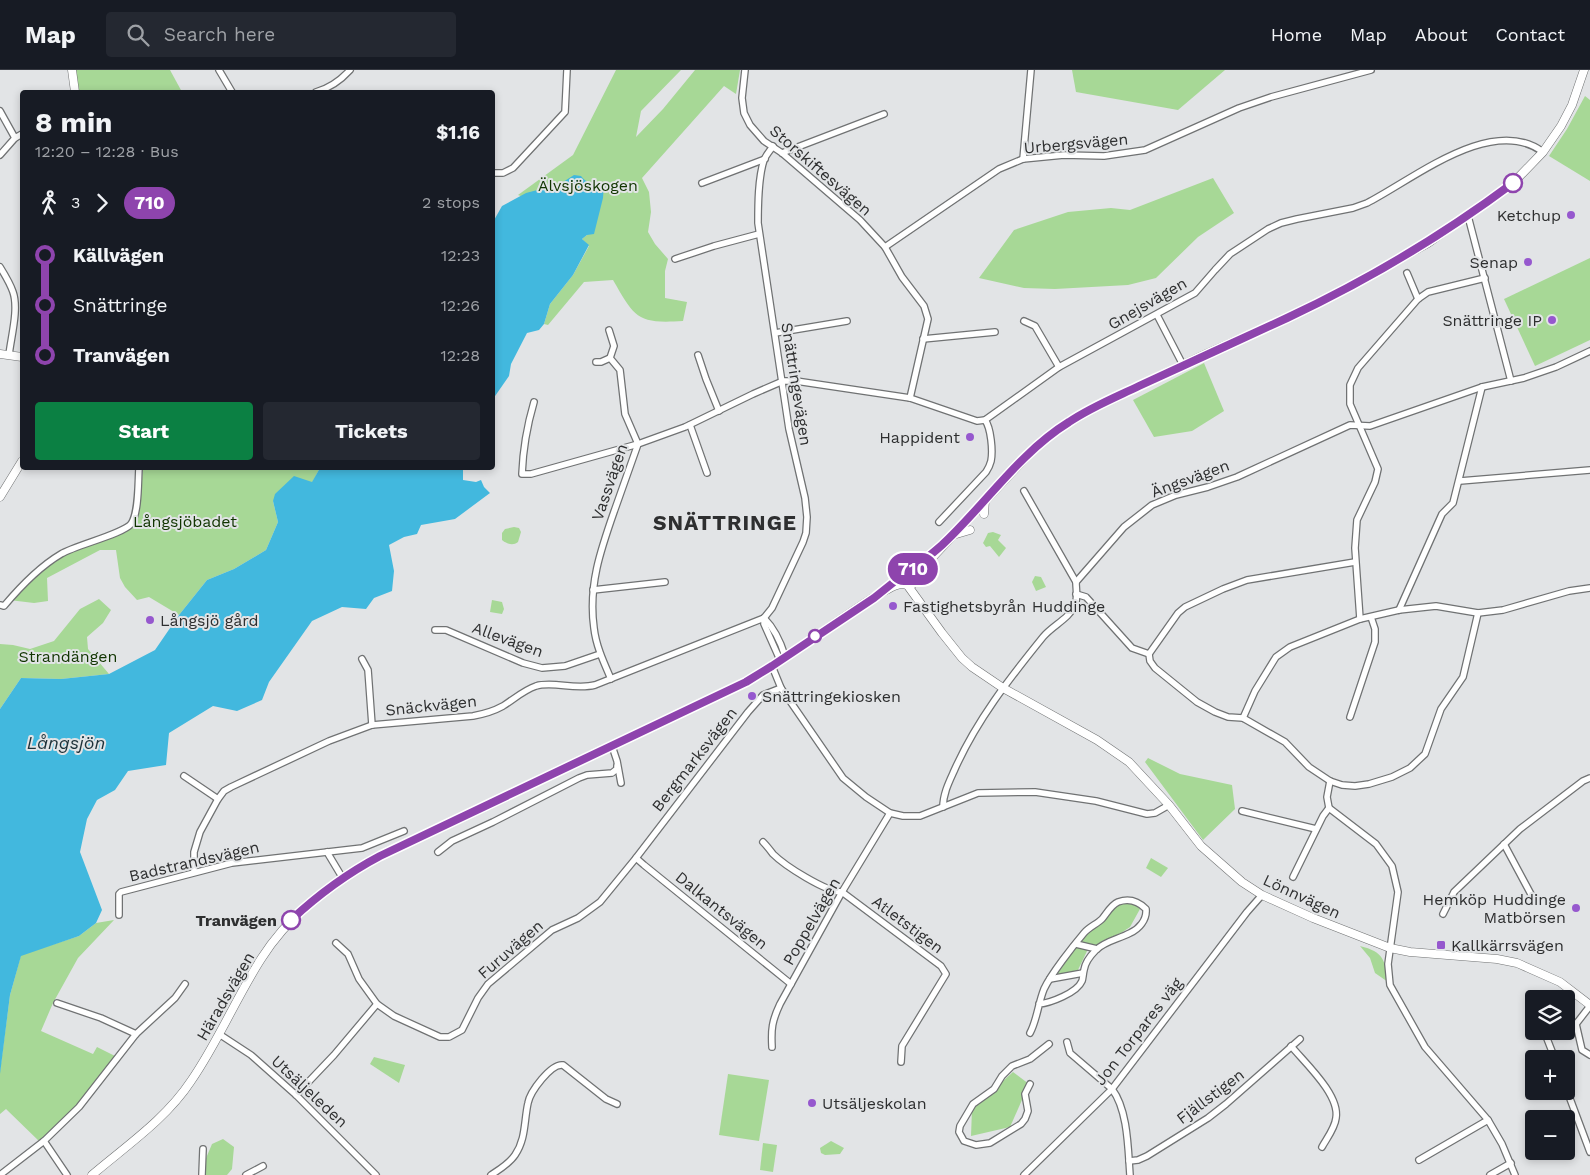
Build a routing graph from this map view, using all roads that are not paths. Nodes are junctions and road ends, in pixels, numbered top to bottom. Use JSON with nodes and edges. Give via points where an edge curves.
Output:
{"nodes":[{"id":1,"x":72,"y":70,"type":"edge"},
{"id":2,"x":218,"y":70,"type":"edge"},
{"id":3,"x":350,"y":70,"type":"edge"},
{"id":4,"x":566,"y":70,"type":"edge"},
{"id":5,"x":745,"y":70,"type":"edge"},
{"id":6,"x":1031,"y":70,"type":"edge"},
{"id":7,"x":1370,"y":70,"type":"edge"},
{"id":8,"x":1584,"y":70,"type":"edge"},
{"id":9,"x":75,"y":90,"type":"edge"},
{"id":10,"x":231,"y":90,"type":"edge"},
{"id":11,"x":324,"y":90,"type":"edge"},
{"id":12,"x":0,"y":112,"type":"edge"},
{"id":13,"x":884,"y":114,"type":"dead end"},
{"id":14,"x":20,"y":135,"type":"edge"},
{"id":15,"x":15,"y":138,"type":"junction"},
{"id":16,"x":773,"y":146,"type":"junction"},
{"id":17,"x":782,"y":152,"type":"junction"},
{"id":18,"x":1544,"y":152,"type":"junction"},
{"id":19,"x":0,"y":155,"type":"edge"},
{"id":20,"x":1023,"y":159,"type":"junction"},
{"id":21,"x":764,"y":160,"type":"junction"},
{"id":22,"x":495,"y":173,"type":"edge"},
{"id":23,"x":702,"y":182,"type":"dead end"},
{"id":24,"x":1468,"y":216,"type":"junction"},
{"id":25,"x":759,"y":234,"type":"junction"},
{"id":26,"x":885,"y":247,"type":"junction"},
{"id":27,"x":675,"y":259,"type":"dead end"},
{"id":28,"x":0,"y":267,"type":"edge"},
{"id":29,"x":1407,"y":273,"type":"dead end"},
{"id":30,"x":1485,"y":278,"type":"junction"},
{"id":31,"x":1418,"y":299,"type":"junction"},
{"id":32,"x":1157,"y":315,"type":"junction"},
{"id":33,"x":1024,"y":320,"type":"dead end"},
{"id":34,"x":847,"y":321,"type":"dead end"},
{"id":35,"x":609,"y":330,"type":"dead end"},
{"id":36,"x":995,"y":332,"type":"dead end"},
{"id":37,"x":775,"y":333,"type":"junction"},
{"id":38,"x":923,"y":339,"type":"junction"},
{"id":39,"x":1590,"y":351,"type":"edge"},
{"id":40,"x":0,"y":354,"type":"edge"},
{"id":41,"x":9,"y":355,"type":"junction"},
{"id":42,"x":698,"y":356,"type":"dead end"},
{"id":43,"x":20,"y":357,"type":"edge"},
{"id":44,"x":610,"y":358,"type":"junction"},
{"id":45,"x":596,"y":362,"type":"dead end"},
{"id":46,"x":1183,"y":365,"type":"junction"},
{"id":47,"x":1059,"y":367,"type":"junction"},
{"id":48,"x":783,"y":381,"type":"junction"},
{"id":49,"x":1511,"y":381,"type":"junction"},
{"id":50,"x":1482,"y":387,"type":"junction"},
{"id":51,"x":910,"y":398,"type":"junction"},
{"id":52,"x":534,"y":402,"type":"dead end"},
{"id":53,"x":719,"y":411,"type":"junction"},
{"id":54,"x":985,"y":420,"type":"junction"},
{"id":55,"x":690,"y":425,"type":"junction"},
{"id":56,"x":1360,"y":426,"type":"junction"},
{"id":57,"x":638,"y":444,"type":"junction"},
{"id":58,"x":20,"y":465,"type":"edge"},
{"id":59,"x":139,"y":470,"type":"edge"},
{"id":60,"x":1590,"y":470,"type":"edge"},
{"id":61,"x":707,"y":473,"type":"dead end"},
{"id":62,"x":1460,"y":481,"type":"junction"},
{"id":63,"x":1024,"y":491,"type":"dead end"},
{"id":64,"x":0,"y":498,"type":"edge"},
{"id":65,"x":985,"y":500,"type":"junction"},
{"id":66,"x":984,"y":514,"type":"dead end"},
{"id":67,"x":939,"y":522,"type":"dead end"},
{"id":68,"x":970,"y":530,"type":"dead end"},
{"id":69,"x":951,"y":535,"type":"junction"},
{"id":70,"x":1356,"y":562,"type":"junction"},
{"id":71,"x":915,"y":571,"type":"junction"},
{"id":72,"x":665,"y":582,"type":"dead end"},
{"id":73,"x":906,"y":582,"type":"junction"},
{"id":74,"x":1076,"y":582,"type":"junction"},
{"id":75,"x":1590,"y":588,"type":"edge"},
{"id":76,"x":593,"y":590,"type":"junction"},
{"id":77,"x":1076,"y":594,"type":"junction"},
{"id":78,"x":0,"y":605,"type":"edge"},
{"id":79,"x":1400,"y":610,"type":"junction"},
{"id":80,"x":1478,"y":613,"type":"junction"},
{"id":81,"x":1371,"y":617,"type":"junction"},
{"id":82,"x":764,"y":618,"type":"junction"},
{"id":83,"x":1360,"y":619,"type":"junction"},
{"id":84,"x":435,"y":630,"type":"dead end"},
{"id":85,"x":600,"y":654,"type":"junction"},
{"id":86,"x":1149,"y":654,"type":"junction"},
{"id":87,"x":783,"y":658,"type":"junction"},
{"id":88,"x":362,"y":659,"type":"dead end"},
{"id":89,"x":772,"y":666,"type":"junction"},
{"id":90,"x":611,"y":679,"type":"junction"},
{"id":91,"x":780,"y":688,"type":"junction"},
{"id":92,"x":1003,"y":688,"type":"junction"},
{"id":93,"x":1350,"y":717,"type":"dead end"},
{"id":94,"x":1243,"y":718,"type":"junction"},
{"id":95,"x":372,"y":725,"type":"junction"},
{"id":96,"x":612,"y":746,"type":"junction"},
{"id":97,"x":617,"y":766,"type":"junction"},
{"id":98,"x":184,"y":776,"type":"dead end"},
{"id":99,"x":1590,"y":778,"type":"edge"},
{"id":100,"x":1330,"y":781,"type":"junction"},
{"id":101,"x":621,"y":783,"type":"dead end"},
{"id":102,"x":218,"y":799,"type":"junction"},
{"id":103,"x":1169,"y":805,"type":"junction"},
{"id":104,"x":943,"y":807,"type":"junction"},
{"id":105,"x":1329,"y":808,"type":"junction"},
{"id":106,"x":1242,"y":810,"type":"dead end"},
{"id":107,"x":890,"y":813,"type":"junction"},
{"id":108,"x":1316,"y":829,"type":"junction"},
{"id":109,"x":404,"y":831,"type":"dead end"},
{"id":110,"x":764,"y":842,"type":"dead end"},
{"id":111,"x":1504,"y":844,"type":"junction"},
{"id":112,"x":327,"y":852,"type":"junction"},
{"id":113,"x":438,"y":852,"type":"dead end"},
{"id":114,"x":636,"y":858,"type":"junction"},
{"id":115,"x":194,"y":872,"type":"junction"},
{"id":116,"x":1293,"y":877,"type":"dead end"},
{"id":117,"x":342,"y":878,"type":"junction"},
{"id":118,"x":842,"y":892,"type":"junction"},
{"id":119,"x":1262,"y":895,"type":"junction"},
{"id":120,"x":1533,"y":898,"type":"dead end"},
{"id":121,"x":1443,"y":914,"type":"dead end"},
{"id":122,"x":118,"y":915,"type":"dead end"},
{"id":123,"x":336,"y":943,"type":"dead end"},
{"id":124,"x":1076,"y":944,"type":"junction"},
{"id":125,"x":1390,"y":948,"type":"junction"},
{"id":126,"x":1097,"y":949,"type":"junction"},
{"id":127,"x":1083,"y":973,"type":"junction"},
{"id":128,"x":1050,"y":979,"type":"junction"},
{"id":129,"x":185,"y":984,"type":"dead end"},
{"id":130,"x":791,"y":984,"type":"junction"},
{"id":131,"x":58,"y":1003,"type":"dead end"},
{"id":132,"x":377,"y":1004,"type":"junction"},
{"id":133,"x":1039,"y":1004,"type":"junction"},
{"id":134,"x":1590,"y":1005,"type":"edge"},
{"id":135,"x":1030,"y":1033,"type":"dead end"},
{"id":136,"x":136,"y":1034,"type":"junction"},
{"id":137,"x":219,"y":1034,"type":"junction"},
{"id":138,"x":1300,"y":1039,"type":"dead end"},
{"id":139,"x":1067,"y":1042,"type":"dead end"},
{"id":140,"x":1049,"y":1044,"type":"dead end"},
{"id":141,"x":1291,"y":1046,"type":"junction"},
{"id":142,"x":772,"y":1047,"type":"dead end"},
{"id":143,"x":1590,"y":1055,"type":"edge"},
{"id":144,"x":901,"y":1062,"type":"dead end"},
{"id":145,"x":1030,"y":1084,"type":"dead end"},
{"id":146,"x":1112,"y":1089,"type":"junction"},
{"id":147,"x":296,"y":1095,"type":"junction"},
{"id":148,"x":1570,"y":1100,"type":"edge"},
{"id":149,"x":617,"y":1104,"type":"dead end"},
{"id":150,"x":1488,"y":1120,"type":"junction"},
{"id":151,"x":44,"y":1141,"type":"junction"},
{"id":152,"x":1322,"y":1147,"type":"dead end"},
{"id":153,"x":203,"y":1149,"type":"dead end"},
{"id":154,"x":1590,"y":1152,"type":"edge"},
{"id":155,"x":1419,"y":1160,"type":"dead end"},
{"id":156,"x":1129,"y":1161,"type":"junction"},
{"id":157,"x":1511,"y":1163,"type":"junction"},
{"id":158,"x":263,"y":1166,"type":"dead end"},
{"id":159,"x":0,"y":1175,"type":"edge"},
{"id":160,"x":67,"y":1175,"type":"edge"},
{"id":161,"x":92,"y":1175,"type":"edge"},
{"id":162,"x":202,"y":1175,"type":"edge"},
{"id":163,"x":246,"y":1175,"type":"edge"},
{"id":164,"x":376,"y":1175,"type":"edge"},
{"id":165,"x":491,"y":1175,"type":"edge"},
{"id":166,"x":1024,"y":1175,"type":"edge"},
{"id":167,"x":1130,"y":1175,"type":"edge"},
{"id":168,"x":1490,"y":1175,"type":"edge"},
{"id":169,"x":1514,"y":1175,"type":"edge"}],
"edges":[{"from":1,"to":9,"type":"street"},
{"from":2,"to":10,"type":"street"},
{"from":3,"to":11,"type":"street"},
{"from":4,"to":22,"type":"street","via":[[565,112],[513,168]]},
{"from":5,"to":16,"type":"street","name":"Storskiftesvägen","via":[[742,98],[746,120]]},
{"from":6,"to":20,"type":"street"},
{"from":7,"to":20,"type":"street","name":"Urbergsvägen","via":[[1271,97],[1144,150],[1104,156]]},
{"from":8,"to":18,"type":"street","name":"Häradsvägen","via":[[1572,105]]},
{"from":12,"to":15,"type":"street"},
{"from":13,"to":17,"type":"street"},
{"from":14,"to":15,"type":"street"},
{"from":15,"to":19,"type":"street"},
{"from":16,"to":17,"type":"street","name":"Storskiftesvägen"},
{"from":16,"to":21,"type":"street","name":"Snättringevägen"},
{"from":17,"to":26,"type":"street","name":"Storskiftesvägen","via":[[841,202]]},
{"from":18,"to":24,"type":"street","name":"Häradsvägen","via":[[1514,182]]},
{"from":18,"to":32,"type":"street","name":"Gnejsvägen","via":[[1528,143],[1515,141],[1470,146],[1367,203],[1281,223],[1230,254],[1195,293]]},
{"from":20,"to":26,"type":"street","name":"Urbergsvägen","via":[[999,168]]},
{"from":21,"to":23,"type":"street"},
{"from":21,"to":25,"type":"street","name":"Snättringevägen","via":[[758,200]]},
{"from":24,"to":30,"type":"street"},
{"from":24,"to":46,"type":"street","name":"Häradsvägen","via":[[1428,243],[1347,288]]},
{"from":25,"to":27,"type":"street"},
{"from":25,"to":37,"type":"street","name":"Snättringevägen"},
{"from":26,"to":38,"type":"street","name":"Storskiftesvägen","via":[[924,306],[928,319]]},
{"from":28,"to":41,"type":"street","via":[[15,298]]},
{"from":29,"to":31,"type":"street"},
{"from":30,"to":31,"type":"street","via":[[1428,292]]},
{"from":30,"to":49,"type":"street"},
{"from":31,"to":56,"type":"street","via":[[1358,368],[1350,385],[1350,404]]},
{"from":32,"to":46,"type":"street"},
{"from":32,"to":47,"type":"street","name":"Gnejsvägen"},
{"from":33,"to":47,"type":"street","via":[[1035,326]]},
{"from":34,"to":37,"type":"street"},
{"from":35,"to":44,"type":"street","name":"Vassvägen","via":[[614,346]]},
{"from":36,"to":38,"type":"street"},
{"from":37,"to":48,"type":"street","name":"Snättringevägen"},
{"from":38,"to":51,"type":"street"},
{"from":39,"to":49,"type":"street","name":"Ängsvägen","via":[[1556,367]]},
{"from":40,"to":41,"type":"street"},
{"from":41,"to":43,"type":"street"},
{"from":42,"to":53,"type":"street"},
{"from":44,"to":45,"type":"street"},
{"from":44,"to":57,"type":"street","name":"Vassvägen","via":[[620,370],[625,414]]},
{"from":46,"to":65,"type":"street","name":"Häradsvägen","via":[[1068,422],[1045,439]]},
{"from":47,"to":54,"type":"street","name":"Gnejsvägen"},
{"from":48,"to":51,"type":"street"},
{"from":48,"to":53,"type":"street"},
{"from":48,"to":82,"type":"street","name":"Snättringevägen","via":[[807,523],[800,550]]},
{"from":49,"to":50,"type":"street","name":"Ängsvägen"},
{"from":50,"to":56,"type":"street","name":"Ängsvägen","via":[[1370,426]]},
{"from":50,"to":62,"type":"street"},
{"from":51,"to":54,"type":"street","via":[[977,421]]},
{"from":52,"to":57,"type":"street","via":[[524,443],[522,474]]},
{"from":53,"to":55,"type":"street"},
{"from":54,"to":67,"type":"street","via":[[990,432],[990,465]]},
{"from":55,"to":57,"type":"street"},
{"from":55,"to":61,"type":"street"},
{"from":56,"to":70,"type":"street","via":[[1378,469],[1357,520]]},
{"from":56,"to":74,"type":"street","name":"Ängsvägen","via":[[1350,425],[1245,473],[1208,487],[1176,494],[1152,505],[1124,527]]},
{"from":57,"to":76,"type":"street","name":"Vassvägen","via":[[601,548]]},
{"from":58,"to":64,"type":"street"},
{"from":59,"to":78,"type":"street","via":[[135,515],[126,529],[61,554],[35,574],[4,606]]},
{"from":60,"to":62,"type":"street"},
{"from":62,"to":79,"type":"street","via":[[1453,503],[1442,514]]},
{"from":63,"to":74,"type":"street"},
{"from":65,"to":66,"type":"street"},
{"from":65,"to":69,"type":"street","name":"Häradsvägen"},
{"from":68,"to":69,"type":"street"},
{"from":69,"to":71,"type":"street","name":"Häradsvägen"},
{"from":70,"to":83,"type":"street"},
{"from":70,"to":86,"type":"street","via":[[1247,580],[1223,589],[1184,607]]},
{"from":71,"to":73,"type":"street","name":"Häradsvägen"},
{"from":71,"to":73,"type":"street","name":"Häradsvägen","via":[[908,567],[899,573]]},
{"from":72,"to":76,"type":"street"},
{"from":73,"to":87,"type":"street","name":"Häradsvägen","via":[[874,598]]},
{"from":73,"to":92,"type":"street","name":"Lönnvägen","via":[[962,658]]},
{"from":74,"to":77,"type":"street"},
{"from":75,"to":80,"type":"street","via":[[1503,610]]},
{"from":76,"to":85,"type":"street","name":"Vassvägen","via":[[594,630]]},
{"from":77,"to":86,"type":"street","via":[[1086,597],[1132,648]]},
{"from":77,"to":92,"type":"street","via":[[1076,603],[1069,614],[1045,636]]},
{"from":79,"to":80,"type":"street","via":[[1436,606]]},
{"from":79,"to":81,"type":"street"},
{"from":80,"to":100,"type":"street","via":[[1463,677],[1441,709],[1425,754],[1410,768],[1377,782],[1355,786]]},
{"from":81,"to":83,"type":"street"},
{"from":81,"to":93,"type":"street","via":[[1375,642]]},
{"from":82,"to":87,"type":"street","via":[[764,624]]},
{"from":82,"to":90,"type":"street","name":"Snäckvägen"},
{"from":83,"to":94,"type":"street","via":[[1276,657]]},
{"from":84,"to":85,"type":"street","name":"Allevägen","via":[[446,630],[542,668],[565,666]]},
{"from":85,"to":90,"type":"street","name":"Vassvägen"},
{"from":86,"to":94,"type":"street","via":[[1155,668],[1197,702],[1228,717]]},
{"from":87,"to":89,"type":"street","name":"Häradsvägen"},
{"from":88,"to":95,"type":"street","via":[[368,670]]},
{"from":89,"to":91,"type":"street"},
{"from":89,"to":96,"type":"street","name":"Häradsvägen","via":[[746,682]]},
{"from":90,"to":95,"type":"street","name":"Snäckvägen","via":[[579,688],[535,686],[496,709],[473,716]]},
{"from":91,"to":107,"type":"street","via":[[843,778]]},
{"from":91,"to":114,"type":"street","name":"Bergmarksvägen","via":[[763,694]]},
{"from":92,"to":103,"type":"street","name":"Lönnvägen","via":[[1113,750],[1129,762]]},
{"from":92,"to":104,"type":"street","via":[[965,749]]},
{"from":94,"to":100,"type":"street","via":[[1285,742],[1309,767]]},
{"from":95,"to":102,"type":"street","name":"Snäckvägen","via":[[329,741],[232,787]]},
{"from":96,"to":97,"type":"street"},
{"from":96,"to":117,"type":"street","name":"Häradsvägen","via":[[380,856]]},
{"from":97,"to":101,"type":"street"},
{"from":97,"to":113,"type":"street","via":[[612,773],[578,778],[452,841]]},
{"from":98,"to":102,"type":"street"},
{"from":99,"to":111,"type":"street"},
{"from":100,"to":105,"type":"street"},
{"from":102,"to":115,"type":"street","name":"Snäckvägen","via":[[196,844]]},
{"from":103,"to":104,"type":"street","via":[[1147,814],[1096,801],[1035,792],[978,794]]},
{"from":103,"to":119,"type":"street","name":"Lönnvägen","via":[[1201,846]]},
{"from":104,"to":107,"type":"street","via":[[920,816]]},
{"from":105,"to":108,"type":"street"},
{"from":105,"to":125,"type":"street","via":[[1376,844],[1392,866],[1398,892]]},
{"from":106,"to":108,"type":"street"},
{"from":107,"to":118,"type":"street","name":"Poppelvägen"},
{"from":108,"to":116,"type":"street"},
{"from":109,"to":112,"type":"street","name":"Badstrandsvägen","via":[[362,848]]},
{"from":110,"to":118,"type":"street","via":[[774,855],[804,876],[835,892]]},
{"from":111,"to":120,"type":"street"},
{"from":111,"to":121,"type":"street","via":[[1454,892]]},
{"from":112,"to":115,"type":"street","name":"Badstrandsvägen","via":[[232,863]]},
{"from":112,"to":117,"type":"street"},
{"from":114,"to":130,"type":"street","name":"Dalkantsvägen"},
{"from":114,"to":132,"type":"street","name":"Furuvägen","via":[[594,907],[552,930],[488,984],[462,1030],[455,1034],[440,1037],[394,1016]]},
{"from":115,"to":122,"type":"street","name":"Badstrandsvägen","via":[[121,892]]},
{"from":117,"to":137,"type":"street","name":"Häradsvägen","via":[[291,920],[260,960]]},
{"from":118,"to":130,"type":"street","name":"Poppelvägen"},
{"from":118,"to":144,"type":"street","name":"Atletstigen","via":[[941,966],[946,974],[902,1046]]},
{"from":119,"to":125,"type":"street","name":"Lönnvägen"},
{"from":119,"to":146,"type":"street","name":"Jon Torpares väg"},
{"from":123,"to":132,"type":"street","name":"Furuvägen","via":[[348,954],[359,979]]},
{"from":124,"to":126,"type":"street"},
{"from":124,"to":126,"type":"street","via":[[1114,904],[1131,900],[1146,909],[1145,919],[1136,931]]},
{"from":124,"to":128,"type":"street"},
{"from":125,"to":134,"type":"street","name":"Lönnvägen","via":[[1497,958],[1517,963],[1560,982]]},
{"from":125,"to":150,"type":"street","via":[[1390,984],[1425,1047]]},
{"from":126,"to":127,"type":"street"},
{"from":127,"to":128,"type":"street"},
{"from":127,"to":133,"type":"street","via":[[1077,987],[1056,1000]]},
{"from":128,"to":133,"type":"street"},
{"from":129,"to":136,"type":"street","via":[[175,998]]},
{"from":130,"to":142,"type":"street","name":"Poppelvägen","via":[[772,1022]]},
{"from":131,"to":136,"type":"street"},
{"from":132,"to":147,"type":"street"},
{"from":133,"to":135,"type":"street"},
{"from":134,"to":143,"type":"street","via":[[1576,1024],[1582,1050]]},
{"from":136,"to":151,"type":"street","via":[[79,1107]]},
{"from":137,"to":147,"type":"street","name":"Utsäljeleden","via":[[251,1055]]},
{"from":137,"to":161,"type":"street","name":"Häradsvägen","via":[[174,1104]]},
{"from":138,"to":141,"type":"street","name":"Fjällstigen"},
{"from":139,"to":146,"type":"street","via":[[1070,1053]]},
{"from":140,"to":145,"type":"street","via":[[1030,1059],[1012,1066],[994,1089],[973,1104],[960,1126],[959,1132],[964,1141],[976,1145],[990,1143],[1021,1124],[1028,1111],[1026,1094]]},
{"from":141,"to":152,"type":"street","via":[[1331,1094],[1336,1106],[1336,1119]]},
{"from":141,"to":156,"type":"street","name":"Fjällstigen","via":[[1208,1118],[1147,1156]]},
{"from":146,"to":156,"type":"street","via":[[1126,1125]]},
{"from":146,"to":166,"type":"street","name":"Jon Torpares väg"},
{"from":147,"to":164,"type":"street","name":"Utsäljeleden"},
{"from":148,"to":154,"type":"street"},
{"from":149,"to":165,"type":"street","via":[[563,1066],[554,1066],[530,1098],[524,1139],[515,1155]]},
{"from":150,"to":155,"type":"street"},
{"from":150,"to":157,"type":"street"},
{"from":151,"to":159,"type":"street"},
{"from":151,"to":160,"type":"street"},
{"from":153,"to":162,"type":"street"},
{"from":156,"to":167,"type":"street"},
{"from":157,"to":168,"type":"street"},
{"from":157,"to":169,"type":"street"},
{"from":158,"to":163,"type":"street"}]}
